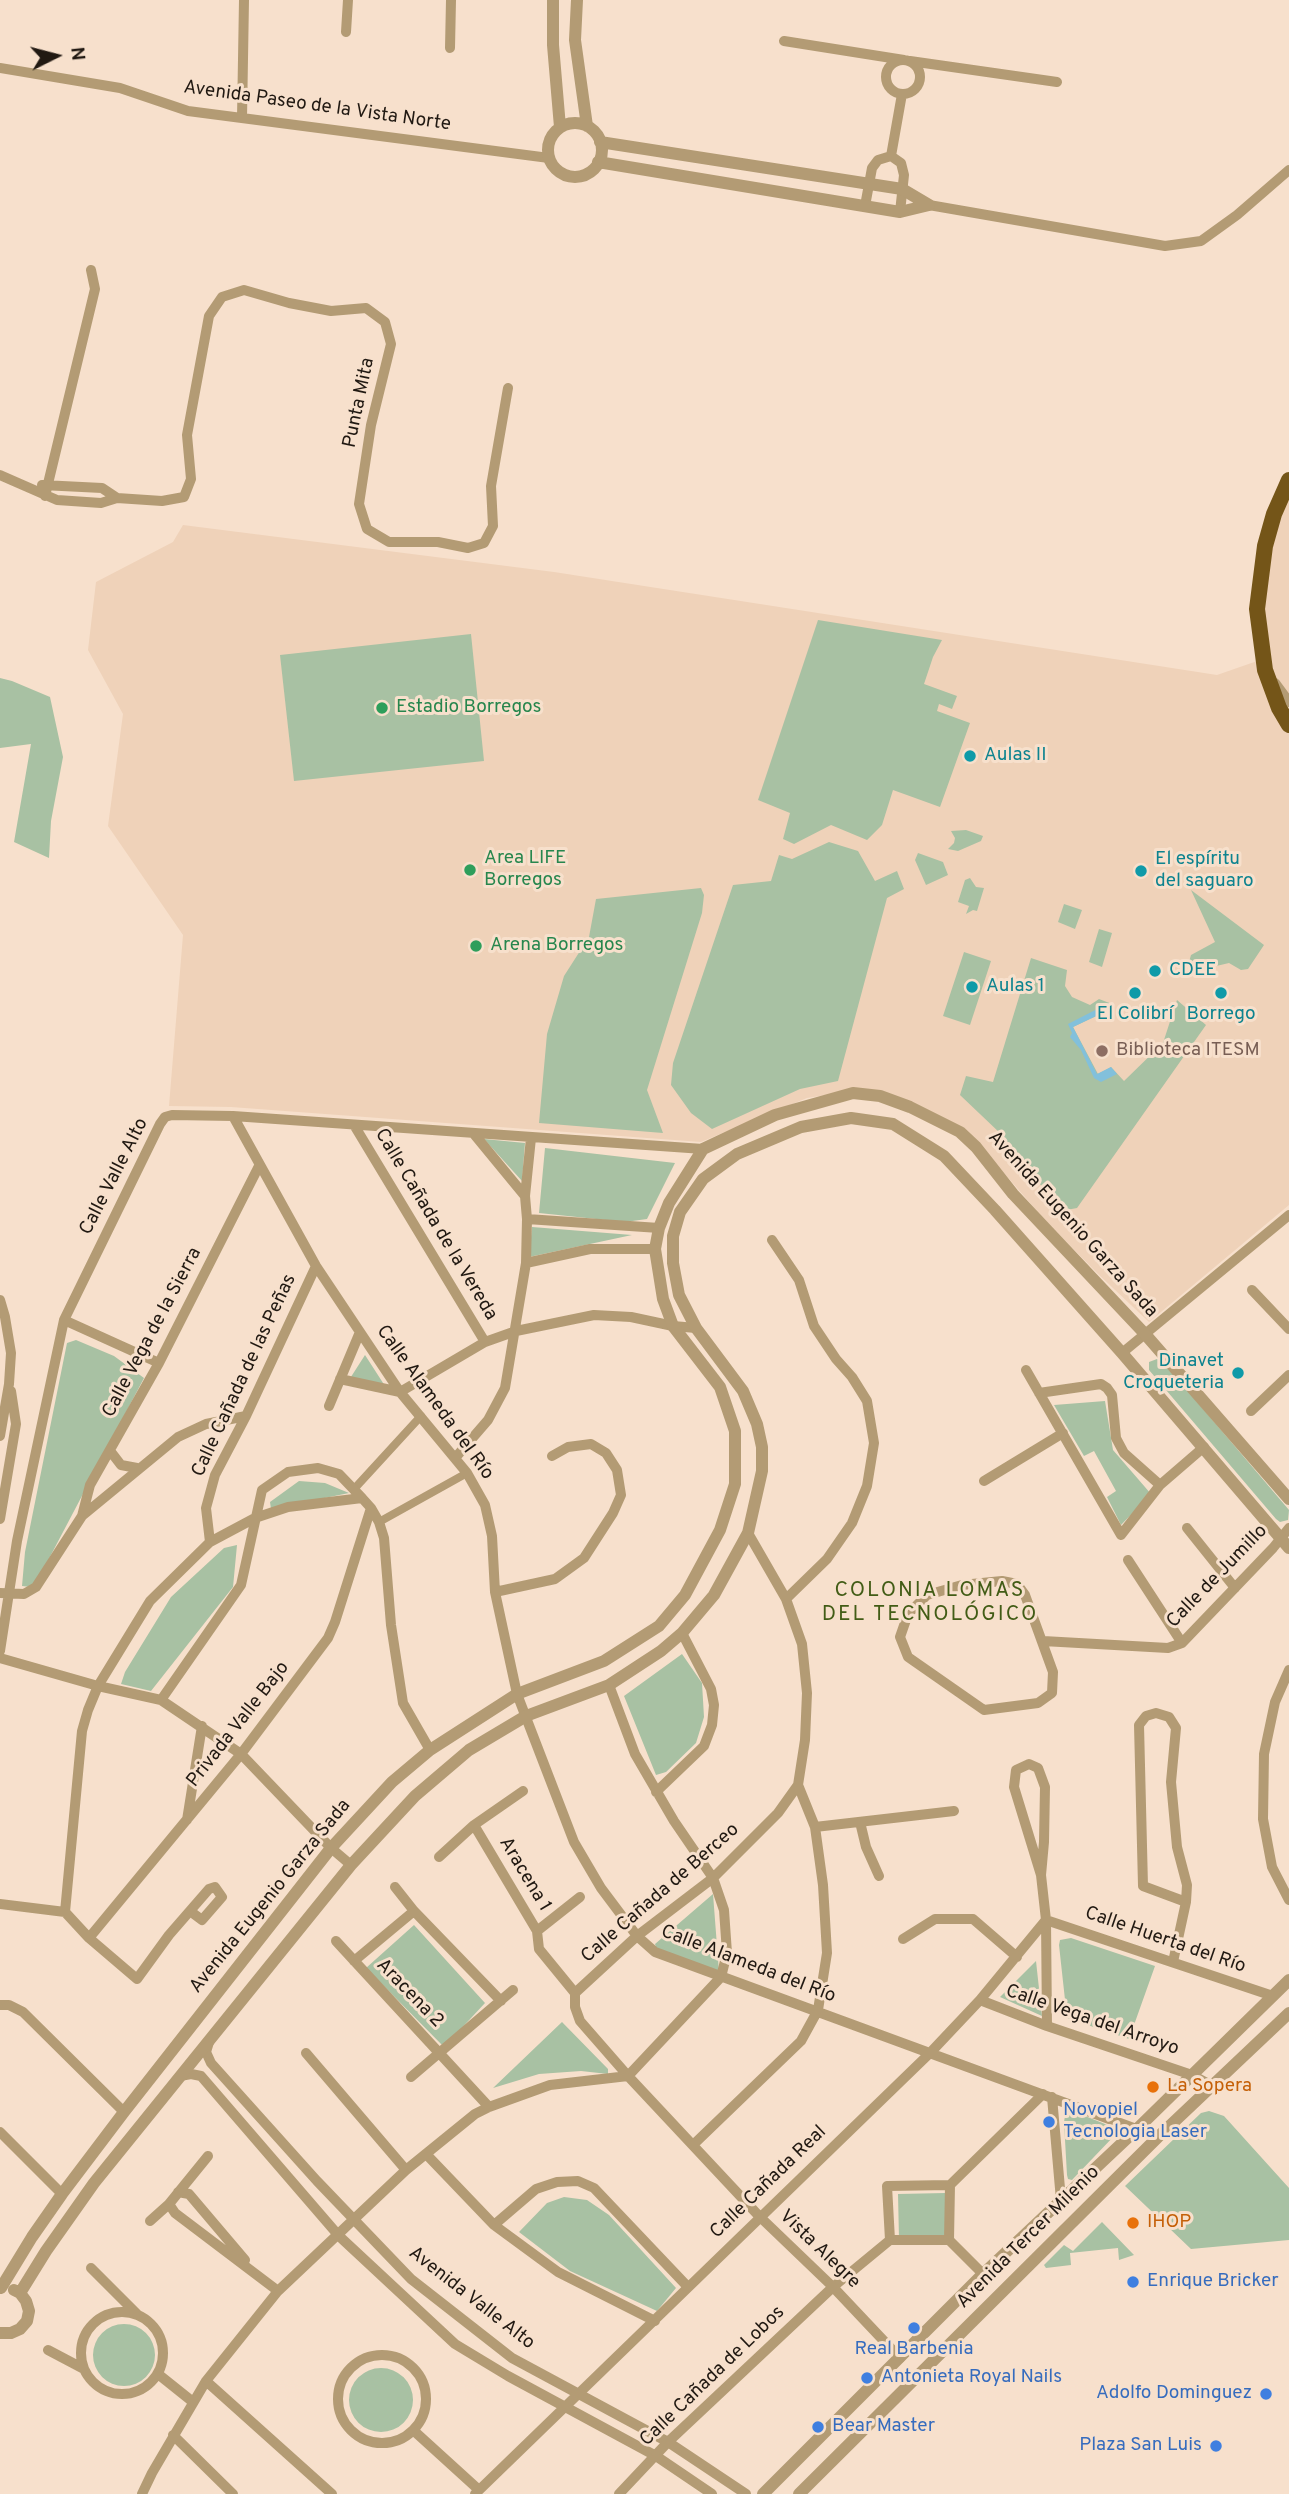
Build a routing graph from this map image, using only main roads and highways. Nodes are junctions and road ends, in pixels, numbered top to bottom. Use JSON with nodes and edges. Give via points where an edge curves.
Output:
{"nodes":[{"id":1,"x":1289,"y":480,"type":"edge"},
{"id":2,"x":1289,"y":725,"type":"edge"}],
"edges":[{"from":1,"to":2,"type":"highway","via":[[1265,546],[1258,609],[1265,670]]}]}
